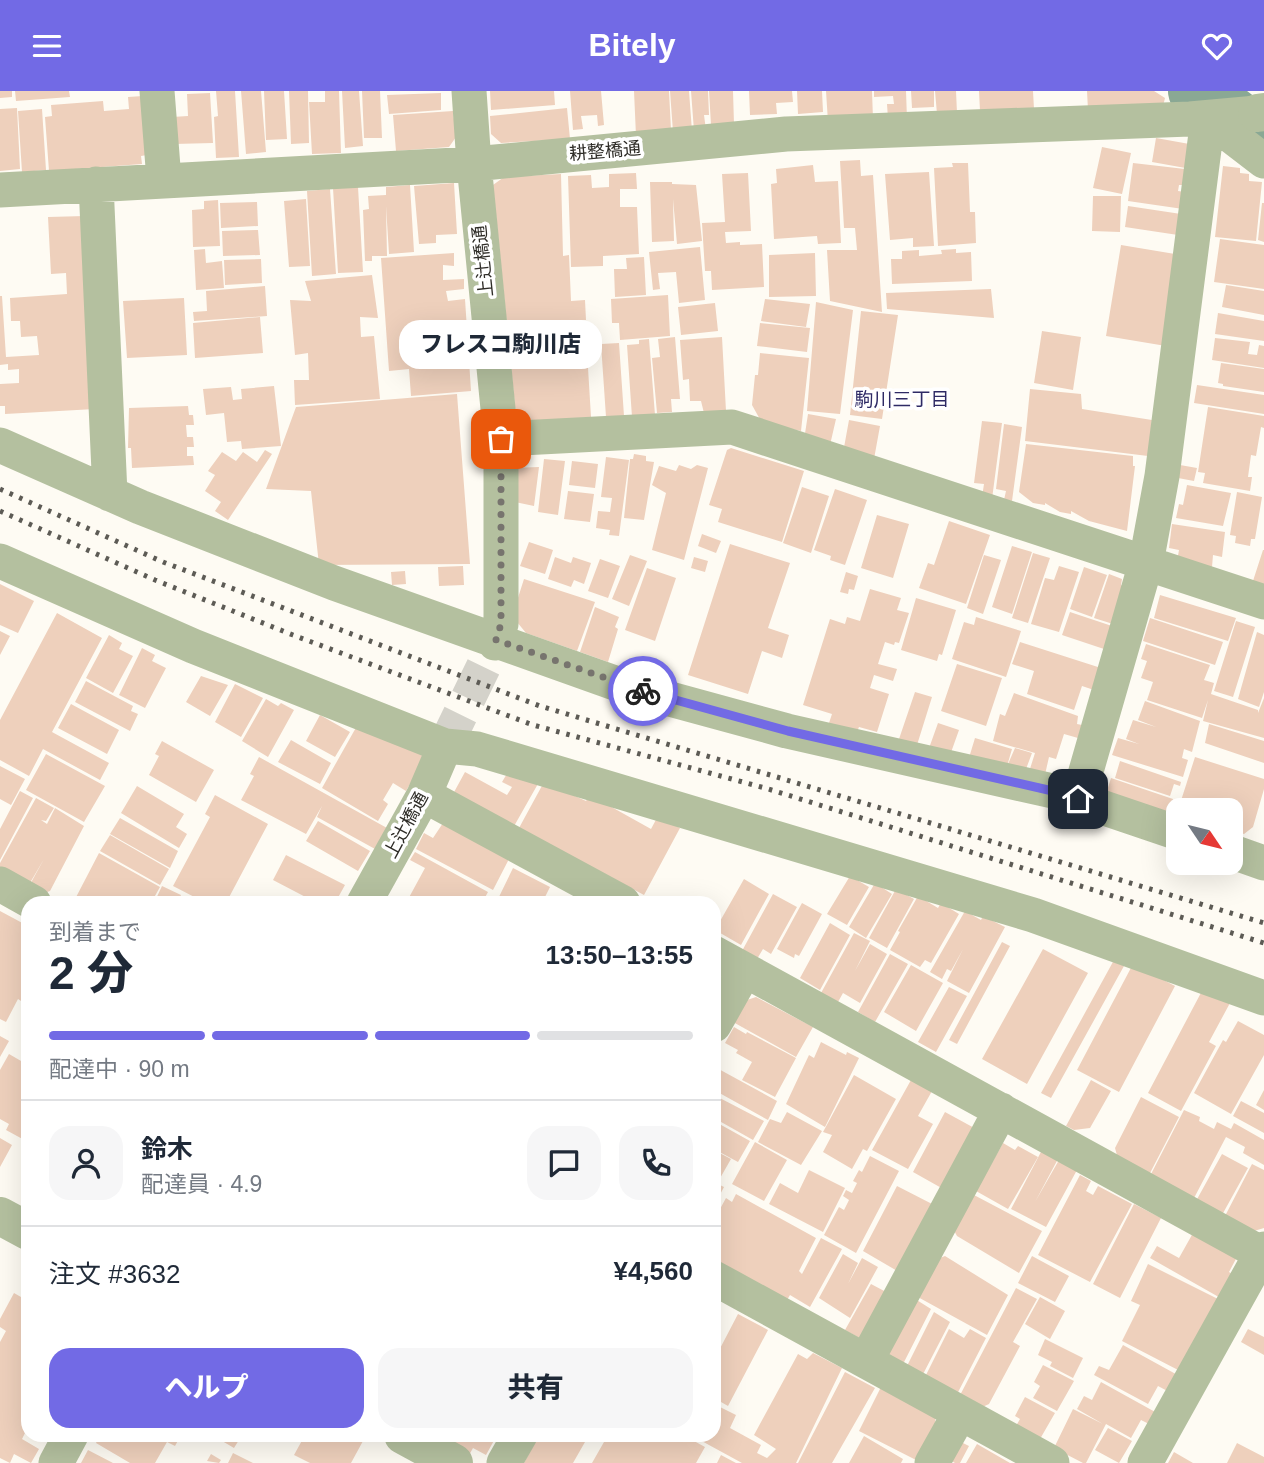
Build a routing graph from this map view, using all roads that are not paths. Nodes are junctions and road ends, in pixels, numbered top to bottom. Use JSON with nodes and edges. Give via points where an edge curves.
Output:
{"nodes":[{"id":1,"x":157,"y":91,"type":"edge"},
{"id":2,"x":469,"y":91,"type":"edge"},
{"id":3,"x":1260,"y":112,"type":"edge"},
{"id":4,"x":1209,"y":117,"type":"junction"},
{"id":5,"x":1264,"y":161,"type":"edge"},
{"id":6,"x":474,"y":164,"type":"junction"},
{"id":7,"x":164,"y":180,"type":"junction"},
{"id":8,"x":96,"y":184,"type":"junction"},
{"id":9,"x":0,"y":190,"type":"edge"},
{"id":10,"x":501,"y":439,"type":"junction"},
{"id":11,"x":0,"y":445,"type":"edge"},
{"id":12,"x":110,"y":494,"type":"junction"},
{"id":13,"x":0,"y":561,"type":"edge"},
{"id":14,"x":1146,"y":562,"type":"junction"},
{"id":15,"x":1264,"y":602,"type":"edge"},
{"id":16,"x":495,"y":642,"type":"junction"},
{"id":17,"x":446,"y":746,"type":"junction"},
{"id":18,"x":424,"y":795,"type":"junction"},
{"id":19,"x":1078,"y":799,"type":"junction"},
{"id":20,"x":1166,"y":829,"type":"edge"},
{"id":21,"x":0,"y":884,"type":"edge"},
{"id":22,"x":21,"y":896,"type":"edge"},
{"id":23,"x":368,"y":896,"type":"edge"},
{"id":24,"x":610,"y":896,"type":"edge"},
{"id":25,"x":721,"y":957,"type":"edge"},
{"id":26,"x":745,"y":970,"type":"junction"},
{"id":27,"x":1264,"y":998,"type":"edge"},
{"id":28,"x":721,"y":1013,"type":"edge"},
{"id":29,"x":1000,"y":1110,"type":"junction"},
{"id":30,"x":0,"y":1216,"type":"edge"},
{"id":31,"x":21,"y":1227,"type":"edge"},
{"id":32,"x":1263,"y":1252,"type":"edge"},
{"id":33,"x":721,"y":1282,"type":"edge"},
{"id":34,"x":866,"y":1361,"type":"junction"},
{"id":35,"x":960,"y":1413,"type":"junction"},
{"id":36,"x":67,"y":1442,"type":"edge"},
{"id":37,"x":416,"y":1442,"type":"edge"},
{"id":38,"x":516,"y":1442,"type":"edge"},
{"id":39,"x":56,"y":1463,"type":"edge"},
{"id":40,"x":454,"y":1463,"type":"edge"},
{"id":41,"x":504,"y":1463,"type":"edge"},
{"id":42,"x":932,"y":1463,"type":"edge"},
{"id":43,"x":1052,"y":1463,"type":"edge"},
{"id":44,"x":1145,"y":1463,"type":"edge"}],
"edges":[{"from":1,"to":7,"type":"street"},
{"from":2,"to":6,"type":"street","name":"上辻橋通"},
{"from":3,"to":4,"type":"street","name":"耕整橋通"},
{"from":4,"to":5,"type":"street"},
{"from":4,"to":6,"type":"street","name":"耕整橋通","via":[[786,134]]},
{"from":4,"to":14,"type":"street","via":[[1162,476]]},
{"from":6,"to":7,"type":"street","name":"耕整橋通"},
{"from":6,"to":10,"type":"street","name":"上辻橋通"},
{"from":7,"to":8,"type":"street","name":"耕整橋通"},
{"from":8,"to":9,"type":"street","name":"耕整橋通"},
{"from":8,"to":12,"type":"street"},
{"from":10,"to":14,"type":"street","via":[[732,427]]},
{"from":10,"to":16,"type":"street","name":"上辻橋通","via":[[501,624]]},
{"from":11,"to":12,"type":"street"},
{"from":12,"to":16,"type":"street"},
{"from":13,"to":17,"type":"street","via":[[193,646]]},
{"from":14,"to":15,"type":"street"},
{"from":14,"to":19,"type":"street"},
{"from":16,"to":19,"type":"street","via":[[626,687],[788,731]]},
{"from":17,"to":18,"type":"street","name":"上辻橋通"},
{"from":17,"to":27,"type":"street","via":[[477,749],[1033,915]]},
{"from":18,"to":23,"type":"street","name":"上辻橋通"},
{"from":18,"to":24,"type":"street"},
{"from":19,"to":20,"type":"street"},
{"from":21,"to":22,"type":"street"},
{"from":25,"to":26,"type":"street"},
{"from":26,"to":28,"type":"street"},
{"from":26,"to":29,"type":"street"},
{"from":29,"to":32,"type":"street"},
{"from":29,"to":34,"type":"street"},
{"from":30,"to":31,"type":"street"},
{"from":32,"to":44,"type":"street"},
{"from":33,"to":34,"type":"street"},
{"from":34,"to":35,"type":"street"},
{"from":35,"to":42,"type":"street"},
{"from":35,"to":43,"type":"street"},
{"from":36,"to":39,"type":"street"},
{"from":37,"to":40,"type":"street"},
{"from":38,"to":41,"type":"street"}]}
